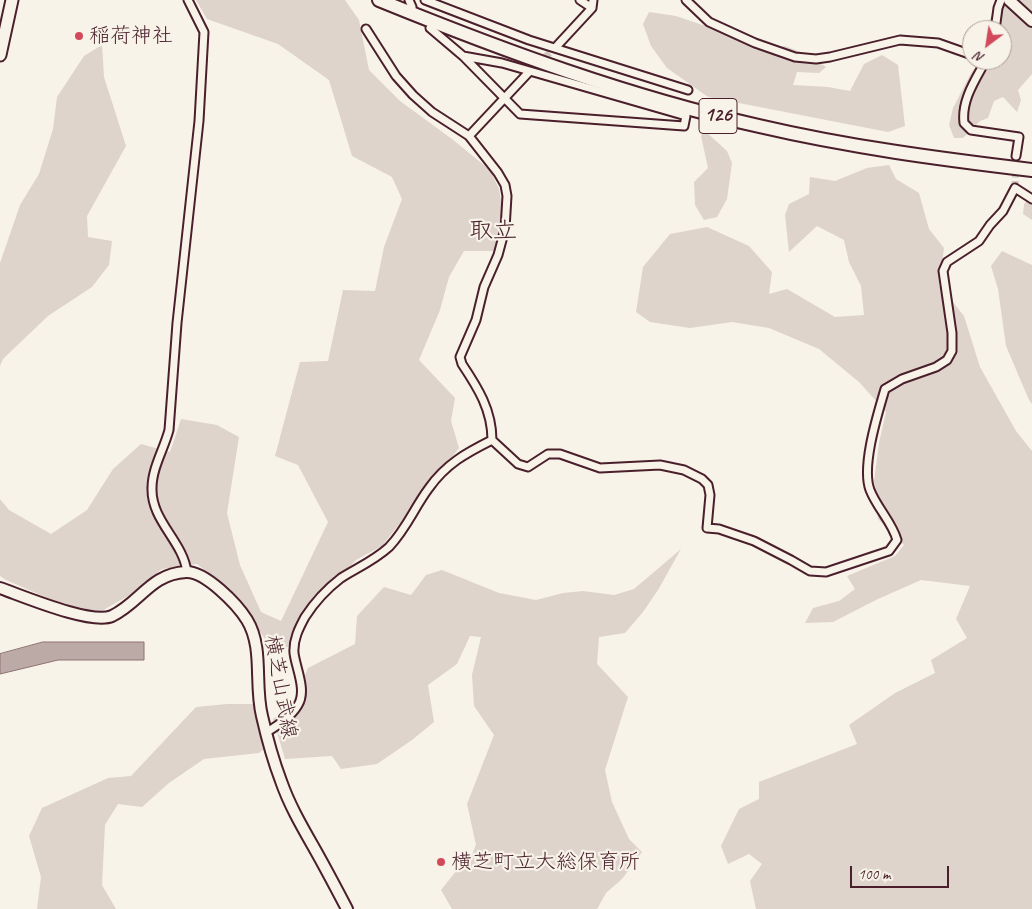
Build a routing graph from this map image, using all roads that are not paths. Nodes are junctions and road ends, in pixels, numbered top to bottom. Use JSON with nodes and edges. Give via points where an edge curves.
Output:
{"nodes":[{"id":1,"x":12,"y":0,"type":"edge"},
{"id":2,"x":188,"y":0,"type":"edge"},
{"id":3,"x":379,"y":0,"type":"edge"},
{"id":4,"x":425,"y":0,"type":"edge"},
{"id":5,"x":580,"y":0,"type":"edge"},
{"id":6,"x":593,"y":0,"type":"edge"},
{"id":7,"x":686,"y":0,"type":"edge"},
{"id":8,"x":1001,"y":0,"type":"edge"},
{"id":9,"x":1009,"y":0,"type":"edge"},
{"id":10,"x":410,"y":8,"type":"edge"},
{"id":11,"x":592,"y":8,"type":"junction"},
{"id":12,"x":996,"y":20,"type":"edge"},
{"id":13,"x":1032,"y":21,"type":"edge"},
{"id":14,"x":430,"y":28,"type":"dead end"},
{"id":15,"x":366,"y":29,"type":"dead end"},
{"id":16,"x":554,"y":48,"type":"junction"},
{"id":17,"x":962,"y":51,"type":"edge"},
{"id":18,"x":0,"y":55,"type":"edge"},
{"id":19,"x":463,"y":56,"type":"junction"},
{"id":20,"x":981,"y":70,"type":"edge"},
{"id":21,"x":529,"y":72,"type":"junction"},
{"id":22,"x":688,"y":90,"type":"dead end"},
{"id":23,"x":504,"y":98,"type":"junction"},
{"id":24,"x":469,"y":136,"type":"junction"},
{"id":25,"x":1016,"y":156,"type":"tunnel mouth"},
{"id":26,"x":1032,"y":170,"type":"edge"},
{"id":27,"x":1032,"y":200,"type":"edge"},
{"id":28,"x":492,"y":440,"type":"junction"},
{"id":29,"x":187,"y":572,"type":"junction"},
{"id":30,"x":0,"y":588,"type":"edge"},
{"id":31,"x":266,"y":732,"type":"junction"},
{"id":32,"x":347,"y":909,"type":"edge"}],
"edges":[{"from":1,"to":18,"type":"main road"},
{"from":2,"to":29,"type":"street","via":[[204,32],[199,121],[169,430],[154,472],[152,490],[158,516],[185,559]]},
{"from":3,"to":10,"type":"highway","number":"126"},
{"from":4,"to":16,"type":"street"},
{"from":5,"to":11,"type":"street"},
{"from":6,"to":11,"type":"street"},
{"from":7,"to":17,"type":"street","via":[[709,22],[755,43],[805,59],[823,58],[900,40],[938,43]]},
{"from":8,"to":12,"type":"street"},
{"from":9,"to":13,"type":"main road"},
{"from":10,"to":26,"type":"highway","number":"126","via":[[494,45],[572,72],[748,124],[885,151]]},
{"from":11,"to":16,"type":"street"},
{"from":14,"to":19,"type":"street"},
{"from":15,"to":24,"type":"street","via":[[396,76],[413,95]]},
{"from":16,"to":22,"type":"street"},
{"from":19,"to":21,"type":"street"},
{"from":19,"to":23,"type":"street"},
{"from":20,"to":25,"type":"street","via":[[963,108],[964,122],[971,130],[1019,137]]},
{"from":21,"to":23,"type":"street"},
{"from":21,"to":23,"type":"street","via":[[686,116],[684,126],[520,114]]},
{"from":23,"to":24,"type":"street"},
{"from":24,"to":28,"type":"street","via":[[498,173],[507,196],[505,228],[498,256],[460,357],[490,414]]},
{"from":27,"to":28,"type":"street","via":[[1015,188],[1003,211],[978,241],[947,262],[942,271],[952,333],[952,351],[947,360],[885,389],[867,476],[870,490],[897,540],[889,551],[826,572],[810,571],[754,541],[707,528],[708,485],[684,470],[660,465],[600,468],[560,454],[548,454],[528,466],[518,464]]},
{"from":28,"to":31,"type":"street","via":[[455,460],[430,487],[404,530],[387,548],[340,579],[307,614],[298,631],[294,652],[300,682],[299,704],[284,721]]},
{"from":29,"to":30,"type":"main road","via":[[158,580],[126,607],[110,616],[94,618]]},
{"from":29,"to":31,"type":"main road","name":"横芝山武線","via":[[209,581],[238,607],[247,620],[255,638],[257,685]]},
{"from":31,"to":32,"type":"main road","name":"横芝山武線","via":[[293,810]]}]}
